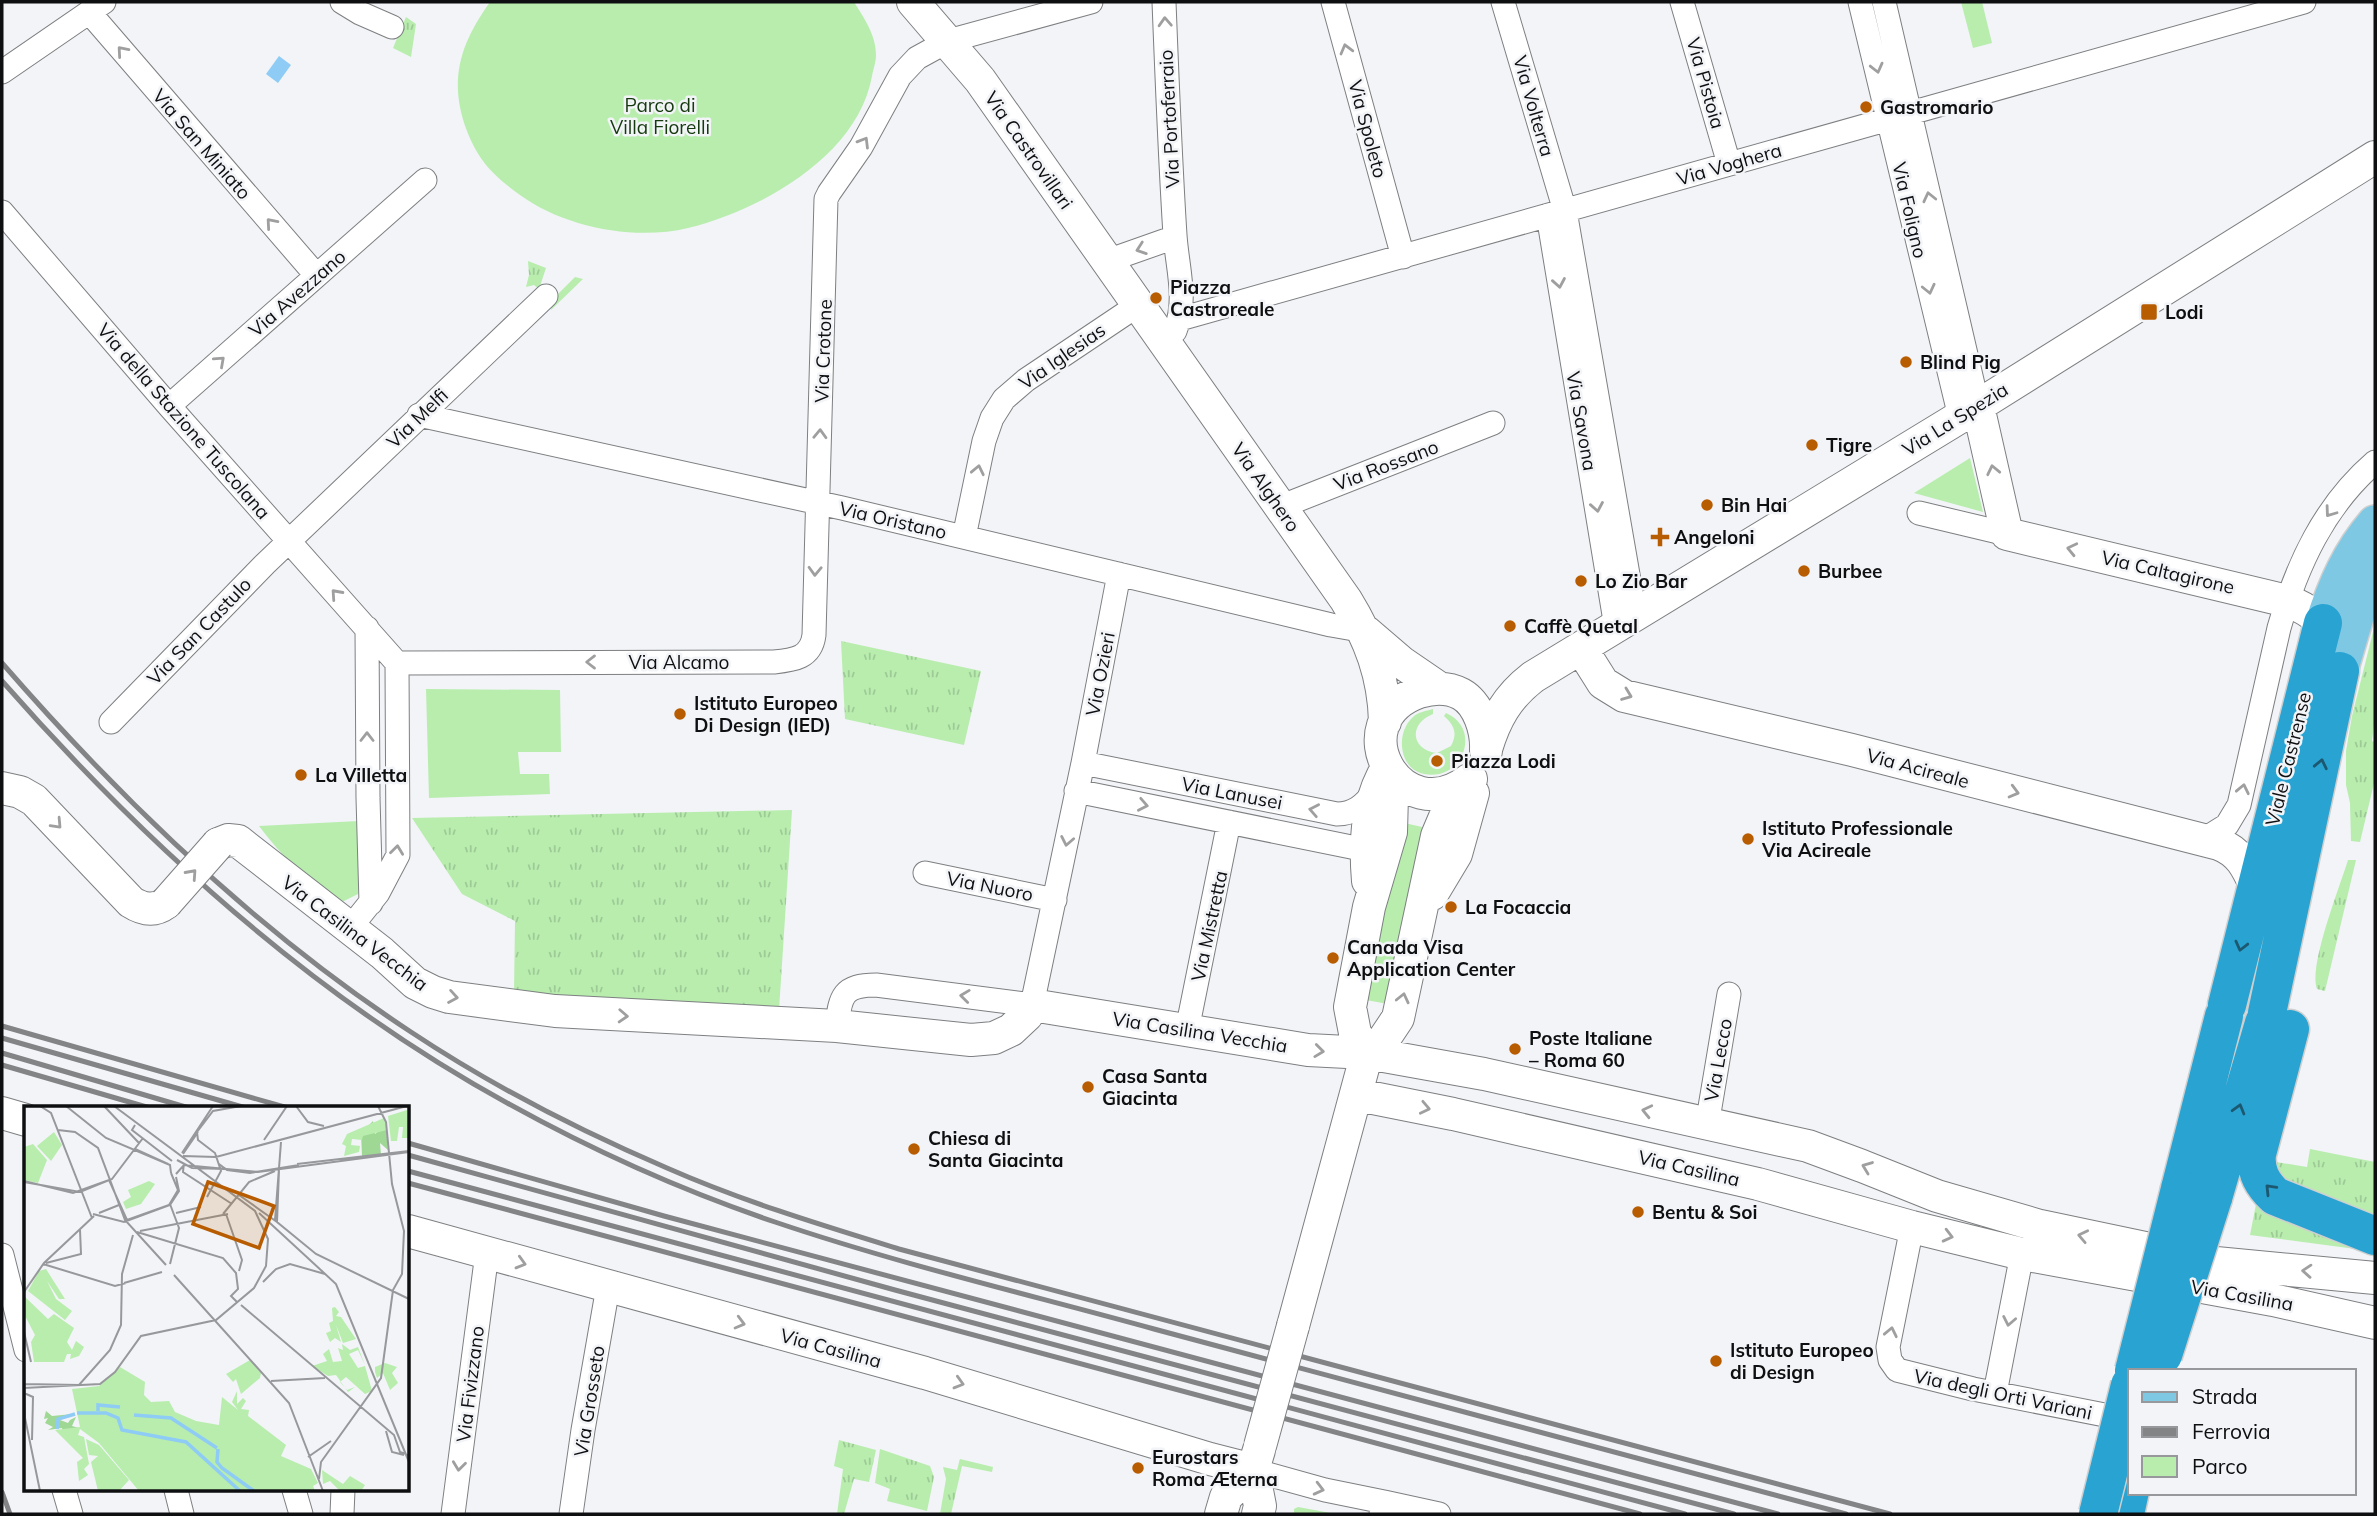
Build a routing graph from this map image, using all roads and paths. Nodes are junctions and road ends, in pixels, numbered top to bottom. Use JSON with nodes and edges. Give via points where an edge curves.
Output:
{"nodes":[{"id":1,"x":342,"y":2,"type":"edge"},
{"id":2,"x":913,"y":2,"type":"edge"},
{"id":3,"x":1090,"y":2,"type":"edge"},
{"id":4,"x":1164,"y":2,"type":"edge"},
{"id":5,"x":1333,"y":2,"type":"edge"},
{"id":6,"x":1503,"y":2,"type":"edge"},
{"id":7,"x":1682,"y":2,"type":"edge"},
{"id":8,"x":1860,"y":2,"type":"edge"},
{"id":9,"x":1884,"y":2,"type":"edge"},
{"id":10,"x":2304,"y":2,"type":"edge"},
{"id":11,"x":2277,"y":5,"type":"edge"},
{"id":12,"x":96,"y":7,"type":"edge"},
{"id":13,"x":392,"y":27,"type":"dead end"},
{"id":14,"x":948,"y":41,"type":"junction"},
{"id":15,"x":2,"y":72,"type":"edge"},
{"id":16,"x":1899,"y":115,"type":"junction"},
{"id":17,"x":2375,"y":157,"type":"edge"},
{"id":18,"x":1729,"y":164,"type":"junction"},
{"id":19,"x":425,"y":180,"type":"dead end"},
{"id":20,"x":2,"y":212,"type":"edge"},
{"id":21,"x":1556,"y":213,"type":"junction"},
{"id":22,"x":1175,"y":237,"type":"junction"},
{"id":23,"x":1403,"y":257,"type":"junction"},
{"id":24,"x":1107,"y":261,"type":"junction"},
{"id":25,"x":316,"y":275,"type":"junction"},
{"id":26,"x":545,"y":296,"type":"dead end"},
{"id":27,"x":1138,"y":305,"type":"junction"},
{"id":28,"x":1172,"y":332,"type":"junction"},
{"id":29,"x":169,"y":406,"type":"junction"},
{"id":30,"x":1969,"y":412,"type":"junction"},
{"id":31,"x":419,"y":415,"type":"junction"},
{"id":32,"x":1493,"y":423,"type":"dead end"},
{"id":33,"x":2375,"y":462,"type":"edge"},
{"id":34,"x":817,"y":502,"type":"junction"},
{"id":35,"x":1280,"y":507,"type":"junction"},
{"id":36,"x":1919,"y":513,"type":"dead end"},
{"id":37,"x":2375,"y":523,"type":"edge"},
{"id":38,"x":2007,"y":534,"type":"junction"},
{"id":39,"x":964,"y":537,"type":"junction"},
{"id":40,"x":289,"y":541,"type":"junction"},
{"id":41,"x":2375,"y":569,"type":"edge"},
{"id":42,"x":1119,"y":574,"type":"junction"},
{"id":43,"x":2287,"y":601,"type":"junction"},
{"id":44,"x":1625,"y":621,"type":"junction"},
{"id":45,"x":2323,"y":623,"type":"junction"},
{"id":46,"x":367,"y":628,"type":"junction"},
{"id":47,"x":1365,"y":631,"type":"junction"},
{"id":48,"x":1581,"y":648,"type":"junction"},
{"id":49,"x":397,"y":663,"type":"junction"},
{"id":50,"x":2340,"y":671,"type":"junction"},
{"id":51,"x":1533,"y":677,"type":"junction"},
{"id":52,"x":1447,"y":690,"type":"junction"},
{"id":53,"x":111,"y":722,"type":"dead end"},
{"id":54,"x":1385,"y":722,"type":"junction"},
{"id":55,"x":1479,"y":766,"type":"junction"},
{"id":56,"x":1080,"y":776,"type":"junction"},
{"id":57,"x":1381,"y":776,"type":"junction"},
{"id":58,"x":2,"y":788,"type":"edge"},
{"id":59,"x":1229,"y":822,"type":"junction"},
{"id":60,"x":2203,"y":840,"type":"junction"},
{"id":61,"x":1374,"y":842,"type":"junction"},
{"id":62,"x":925,"y":873,"type":"dead end"},
{"id":63,"x":2256,"y":887,"type":"junction"},
{"id":64,"x":1055,"y":900,"type":"junction"},
{"id":65,"x":371,"y":903,"type":"junction"},
{"id":66,"x":350,"y":928,"type":"junction"},
{"id":67,"x":1730,"y":994,"type":"dead end"},
{"id":68,"x":1032,"y":1005,"type":"junction"},
{"id":69,"x":2278,"y":1021,"type":"junction"},
{"id":70,"x":837,"y":1026,"type":"junction"},
{"id":71,"x":1187,"y":1030,"type":"junction"},
{"id":72,"x":1367,"y":1053,"type":"junction"},
{"id":73,"x":1358,"y":1095,"type":"junction"},
{"id":74,"x":2,"y":1113,"type":"edge"},
{"id":75,"x":24,"y":1119,"type":"edge"},
{"id":76,"x":1706,"y":1125,"type":"junction"},
{"id":77,"x":2196,"y":1194,"type":"junction"},
{"id":78,"x":1912,"y":1227,"type":"junction"},
{"id":79,"x":410,"y":1232,"type":"edge"},
{"id":80,"x":2375,"y":1236,"type":"edge"},
{"id":81,"x":487,"y":1253,"type":"junction"},
{"id":82,"x":2022,"y":1254,"type":"junction"},
{"id":83,"x":2,"y":1255,"type":"edge"},
{"id":84,"x":2375,"y":1278,"type":"edge"},
{"id":85,"x":608,"y":1287,"type":"junction"},
{"id":86,"x":2153,"y":1319,"type":"dead end"},
{"id":87,"x":2375,"y":1324,"type":"edge"},
{"id":88,"x":24,"y":1342,"type":"edge"},
{"id":89,"x":2135,"y":1369,"type":"edge"},
{"id":90,"x":2141,"y":1369,"type":"edge"},
{"id":91,"x":2160,"y":1369,"type":"edge"},
{"id":92,"x":1995,"y":1393,"type":"junction"},
{"id":93,"x":2128,"y":1403,"type":"edge"},
{"id":94,"x":2128,"y":1421,"type":"edge"},
{"id":95,"x":2128,"y":1433,"type":"edge"},
{"id":96,"x":1256,"y":1458,"type":"junction"},
{"id":97,"x":65,"y":1492,"type":"edge"},
{"id":98,"x":176,"y":1492,"type":"edge"},
{"id":99,"x":295,"y":1492,"type":"edge"},
{"id":100,"x":343,"y":1492,"type":"edge"},
{"id":101,"x":1382,"y":1508,"type":"edge"},
{"id":102,"x":2116,"y":1508,"type":"edge"},
{"id":103,"x":71,"y":1514,"type":"edge"},
{"id":104,"x":182,"y":1514,"type":"edge"},
{"id":105,"x":301,"y":1514,"type":"edge"},
{"id":106,"x":342,"y":1514,"type":"edge"},
{"id":107,"x":453,"y":1514,"type":"edge"},
{"id":108,"x":571,"y":1514,"type":"edge"},
{"id":109,"x":1221,"y":1514,"type":"edge"},
{"id":110,"x":1258,"y":1514,"type":"edge"},
{"id":111,"x":1439,"y":1514,"type":"edge"}],
"edges":[{"from":1,"to":13,"type":"street"},
{"from":2,"to":14,"type":"main road","name":"Via Castrovillari"},
{"from":3,"to":14,"type":"street"},
{"from":22,"to":4,"type":"street","name":"Via Portoferraio","one_way":true},
{"from":23,"to":5,"type":"street","name":"Via Spoleto","one_way":true},
{"from":6,"to":21,"type":"street","name":"Via Volterra"},
{"from":7,"to":18,"type":"street","name":"Via Pistoia"},
{"from":8,"to":16,"type":"street","name":"Via Foligno","one_way":true},
{"from":9,"to":16,"type":"street","name":"Via Foligno"},
{"from":10,"to":11,"type":"street","name":"Via Voghera"},
{"from":11,"to":16,"type":"street","name":"Via Voghera"},
{"from":12,"to":15,"type":"street"},
{"from":25,"to":12,"type":"street","name":"Via San Miniato","one_way":true},
{"from":14,"to":24,"type":"main road","name":"Via Castrovillari"},
{"from":34,"to":14,"type":"street","name":"Via Crotone","one_way":true,"via":[[826,199],[867,138],[900,76],[917,58]]},
{"from":16,"to":18,"type":"street","name":"Via Voghera"},
{"from":16,"to":30,"type":"street","name":"Via Foligno"},
{"from":17,"to":30,"type":"main road","name":"Via La Spezia"},
{"from":18,"to":21,"type":"street","name":"Via Voghera"},
{"from":19,"to":25,"type":"street","name":"Via Avezzano"},
{"from":20,"to":29,"type":"street","name":"Via della Stazione Tuscolana"},
{"from":21,"to":23,"type":"street","name":"Via Voghera"},
{"from":21,"to":44,"type":"street","name":"Via Savona"},
{"from":22,"to":24,"type":"street","one_way":true},
{"from":22,"to":28,"type":"street","via":[[1181,287]]},
{"from":23,"to":28,"type":"street","name":"Via Voghera"},
{"from":24,"to":27,"type":"main road"},
{"from":29,"to":25,"type":"street","name":"Via Avezzano","one_way":true},
{"from":26,"to":31,"type":"street","name":"Via Melfi"},
{"from":27,"to":28,"type":"main road"},
{"from":39,"to":27,"type":"street","name":"Via Iglesias","one_way":true,"via":[[984,441],[1004,400],[1026,380]]},
{"from":28,"to":35,"type":"main road","name":"Via Alghero"},
{"from":29,"to":40,"type":"street","name":"Via della Stazione Tuscolana"},
{"from":38,"to":30,"type":"main road","one_way":true},
{"from":30,"to":44,"type":"main road","name":"Via La Spezia"},
{"from":31,"to":34,"type":"street","name":"Via Oristano"},
{"from":31,"to":40,"type":"street","name":"Via Melfi"},
{"from":32,"to":35,"type":"street","name":"Via Rossano"},
{"from":33,"to":43,"type":"street","name":"Viale Castrense","one_way":true,"via":[[2318,529]]},
{"from":34,"to":39,"type":"street","name":"Via Oristano"},
{"from":34,"to":49,"type":"street","name":"Via Alcamo","one_way":true,"via":[[814,635],[808,651],[799,658],[761,662]]},
{"from":35,"to":47,"type":"main road","name":"Via Alghero"},
{"from":36,"to":38,"type":"street"},
{"from":37,"to":45,"type":"main road","name":"Viale Castrense","via":[[2343,570]]},
{"from":43,"to":38,"type":"main road","name":"Via Caltagirone","one_way":true},
{"from":39,"to":42,"type":"street","name":"Via Oristano"},
{"from":46,"to":40,"type":"street","name":"Via della Stazione Tuscolana","one_way":true},
{"from":40,"to":53,"type":"street","name":"Via San Castulo"},
{"from":41,"to":50,"type":"main road","name":"Viale Castrense"},
{"from":42,"to":47,"type":"street","name":"Via Oristano"},
{"from":42,"to":56,"type":"street","name":"Via Ozieri"},
{"from":43,"to":45,"type":"main road","name":"Via Caltagirone","via":[[2308,609]]},
{"from":60,"to":43,"type":"street","name":"Viale Castrense","one_way":true,"via":[[2227,825],[2239,806]]},
{"from":44,"to":48,"type":"main road","name":"Via La Spezia"},
{"from":45,"to":50,"type":"main road","via":[[2334,642]]},
{"from":45,"to":63,"type":"highway","name":"Viale Castrense"},
{"from":46,"to":49,"type":"street","name":"Via della Stazione Tuscolana"},
{"from":65,"to":46,"type":"street","one_way":true},
{"from":47,"to":52,"type":"main road","name":"Via Alghero","via":[[1401,663]]},
{"from":47,"to":54,"type":"main road","name":"Via Alghero","via":[[1381,687]]},
{"from":48,"to":51,"type":"main road","name":"Via La Spezia"},
{"from":48,"to":60,"type":"main road","name":"Via Acireale","one_way":true,"via":[[1604,683],[1632,698]]},
{"from":65,"to":49,"type":"street","one_way":true,"via":[[398,855]]},
{"from":69,"to":50,"type":"highway","name":"Viale Castrense","one_way":true,"via":[[2297,878]]},
{"from":51,"to":52,"type":"main road","name":"Via La Spezia","via":[[1500,687]]},
{"from":51,"to":55,"type":"main road","name":"Via La Spezia","via":[[1504,706]]},
{"from":52,"to":54,"type":"main road","via":[[1425,690],[1403,699]]},
{"from":52,"to":55,"type":"main road","via":[[1466,697],[1484,728]]},
{"from":54,"to":57,"type":"main road"},
{"from":55,"to":57,"type":"main road","via":[[1457,788],[1445,793],[1421,793]]},
{"from":72,"to":55,"type":"main road","one_way":true,"via":[[1398,1018],[1424,906],[1445,852],[1448,809]]},
{"from":57,"to":56,"type":"street","name":"Via Lanusei","one_way":true,"via":[[1359,808],[1346,814]]},
{"from":56,"to":59,"type":"street","name":"Via Lanusei","one_way":true},
{"from":56,"to":64,"type":"street","name":"Via Nuoro","one_way":true},
{"from":57,"to":61,"type":"main road","via":[[1392,795]]},
{"from":58,"to":66,"type":"main road","name":"Via Casilina Vecchia","one_way":true,"bridge":true,"via":[[34,800],[131,902],[142,908],[166,903],[218,844],[239,841]]},
{"from":59,"to":61,"type":"street","name":"Via Lanusei"},
{"from":59,"to":71,"type":"street","name":"Via Mistretta"},
{"from":60,"to":63,"type":"main road","name":"Via Acireale","via":[[2236,854]]},
{"from":61,"to":72,"type":"main road","via":[[1369,907],[1350,1007],[1355,1033]]},
{"from":62,"to":64,"type":"street","name":"Via Nuoro"},
{"from":63,"to":77,"type":"highway","name":"Viale Castrense","one_way":true,"via":[[2225,1010]]},
{"from":64,"to":68,"type":"street","name":"Via Nuoro"},
{"from":65,"to":66,"type":"street"},
{"from":66,"to":70,"type":"main road","name":"Via Casilina Vecchia","one_way":true,"via":[[415,984],[449,997],[573,1013]]},
{"from":67,"to":76,"type":"street","name":"Via Lecco"},
{"from":68,"to":70,"type":"main road","name":"Via Casilina Vecchia","via":[[1011,1031],[988,1040]]},
{"from":68,"to":70,"type":"street","name":"Via Casilina Vecchia","one_way":true,"via":[[863,985],[842,998]]},
{"from":68,"to":71,"type":"main road","name":"Via Casilina Vecchia"},
{"from":77,"to":69,"type":"highway","name":"Viale Castrense","one_way":true},
{"from":80,"to":69,"type":"highway","one_way":true,"via":[[2274,1196],[2263,1185],[2257,1154]]},
{"from":71,"to":72,"type":"main road","name":"Via Casilina Vecchia","one_way":true,"via":[[1326,1052]]},
{"from":72,"to":73,"type":"main road"},
{"from":76,"to":72,"type":"main road","name":"Via Casilina","one_way":true,"via":[[1497,1077]]},
{"from":73,"to":78,"type":"main road","name":"Via Casilina","one_way":true,"via":[[1758,1184]]},
{"from":73,"to":96,"type":"main road","bridge":true},
{"from":74,"to":75,"type":"main road"},
{"from":84,"to":76,"type":"main road","name":"Via Casilina","one_way":true,"via":[[2216,1263],[2040,1226],[1937,1196],[1818,1149]]},
{"from":77,"to":89,"type":"highway","bridge":true},
{"from":77,"to":91,"type":"highway","bridge":true},
{"from":78,"to":82,"type":"main road","name":"Via Casilina","one_way":true},
{"from":92,"to":78,"type":"street","name":"Via degli Orti Variani","one_way":true,"via":[[1902,1372],[1890,1360],[1888,1347]]},
{"from":79,"to":81,"type":"main road","name":"Via Casilina"},
{"from":81,"to":85,"type":"main road","name":"Via Casilina","one_way":true},
{"from":81,"to":107,"type":"street","name":"Via Fivizzano","one_way":true},
{"from":82,"to":87,"type":"main road","name":"Via Casilina","via":[[2273,1300]]},
{"from":82,"to":92,"type":"street","one_way":true},
{"from":83,"to":88,"type":"street"},
{"from":85,"to":96,"type":"main road","name":"Via Casilina","one_way":true,"via":[[925,1373],[1197,1455]]},
{"from":85,"to":108,"type":"street","name":"Via Grosseto"},
{"from":86,"to":90,"type":"street"},
{"from":92,"to":94,"type":"street","name":"Via degli Orti Variani"},
{"from":93,"to":102,"type":"highway","bridge":true},
{"from":95,"to":102,"type":"street","name":"Via degli Orti Variani"},
{"from":96,"to":101,"type":"street","one_way":true,"via":[[1325,1490]]},
{"from":96,"to":109,"type":"main road","via":[[1226,1497]]},
{"from":96,"to":110,"type":"main road"},
{"from":97,"to":103,"type":"street"},
{"from":98,"to":104,"type":"street"},
{"from":99,"to":105,"type":"street"},
{"from":100,"to":106,"type":"street"},
{"from":101,"to":111,"type":"street"}]}
